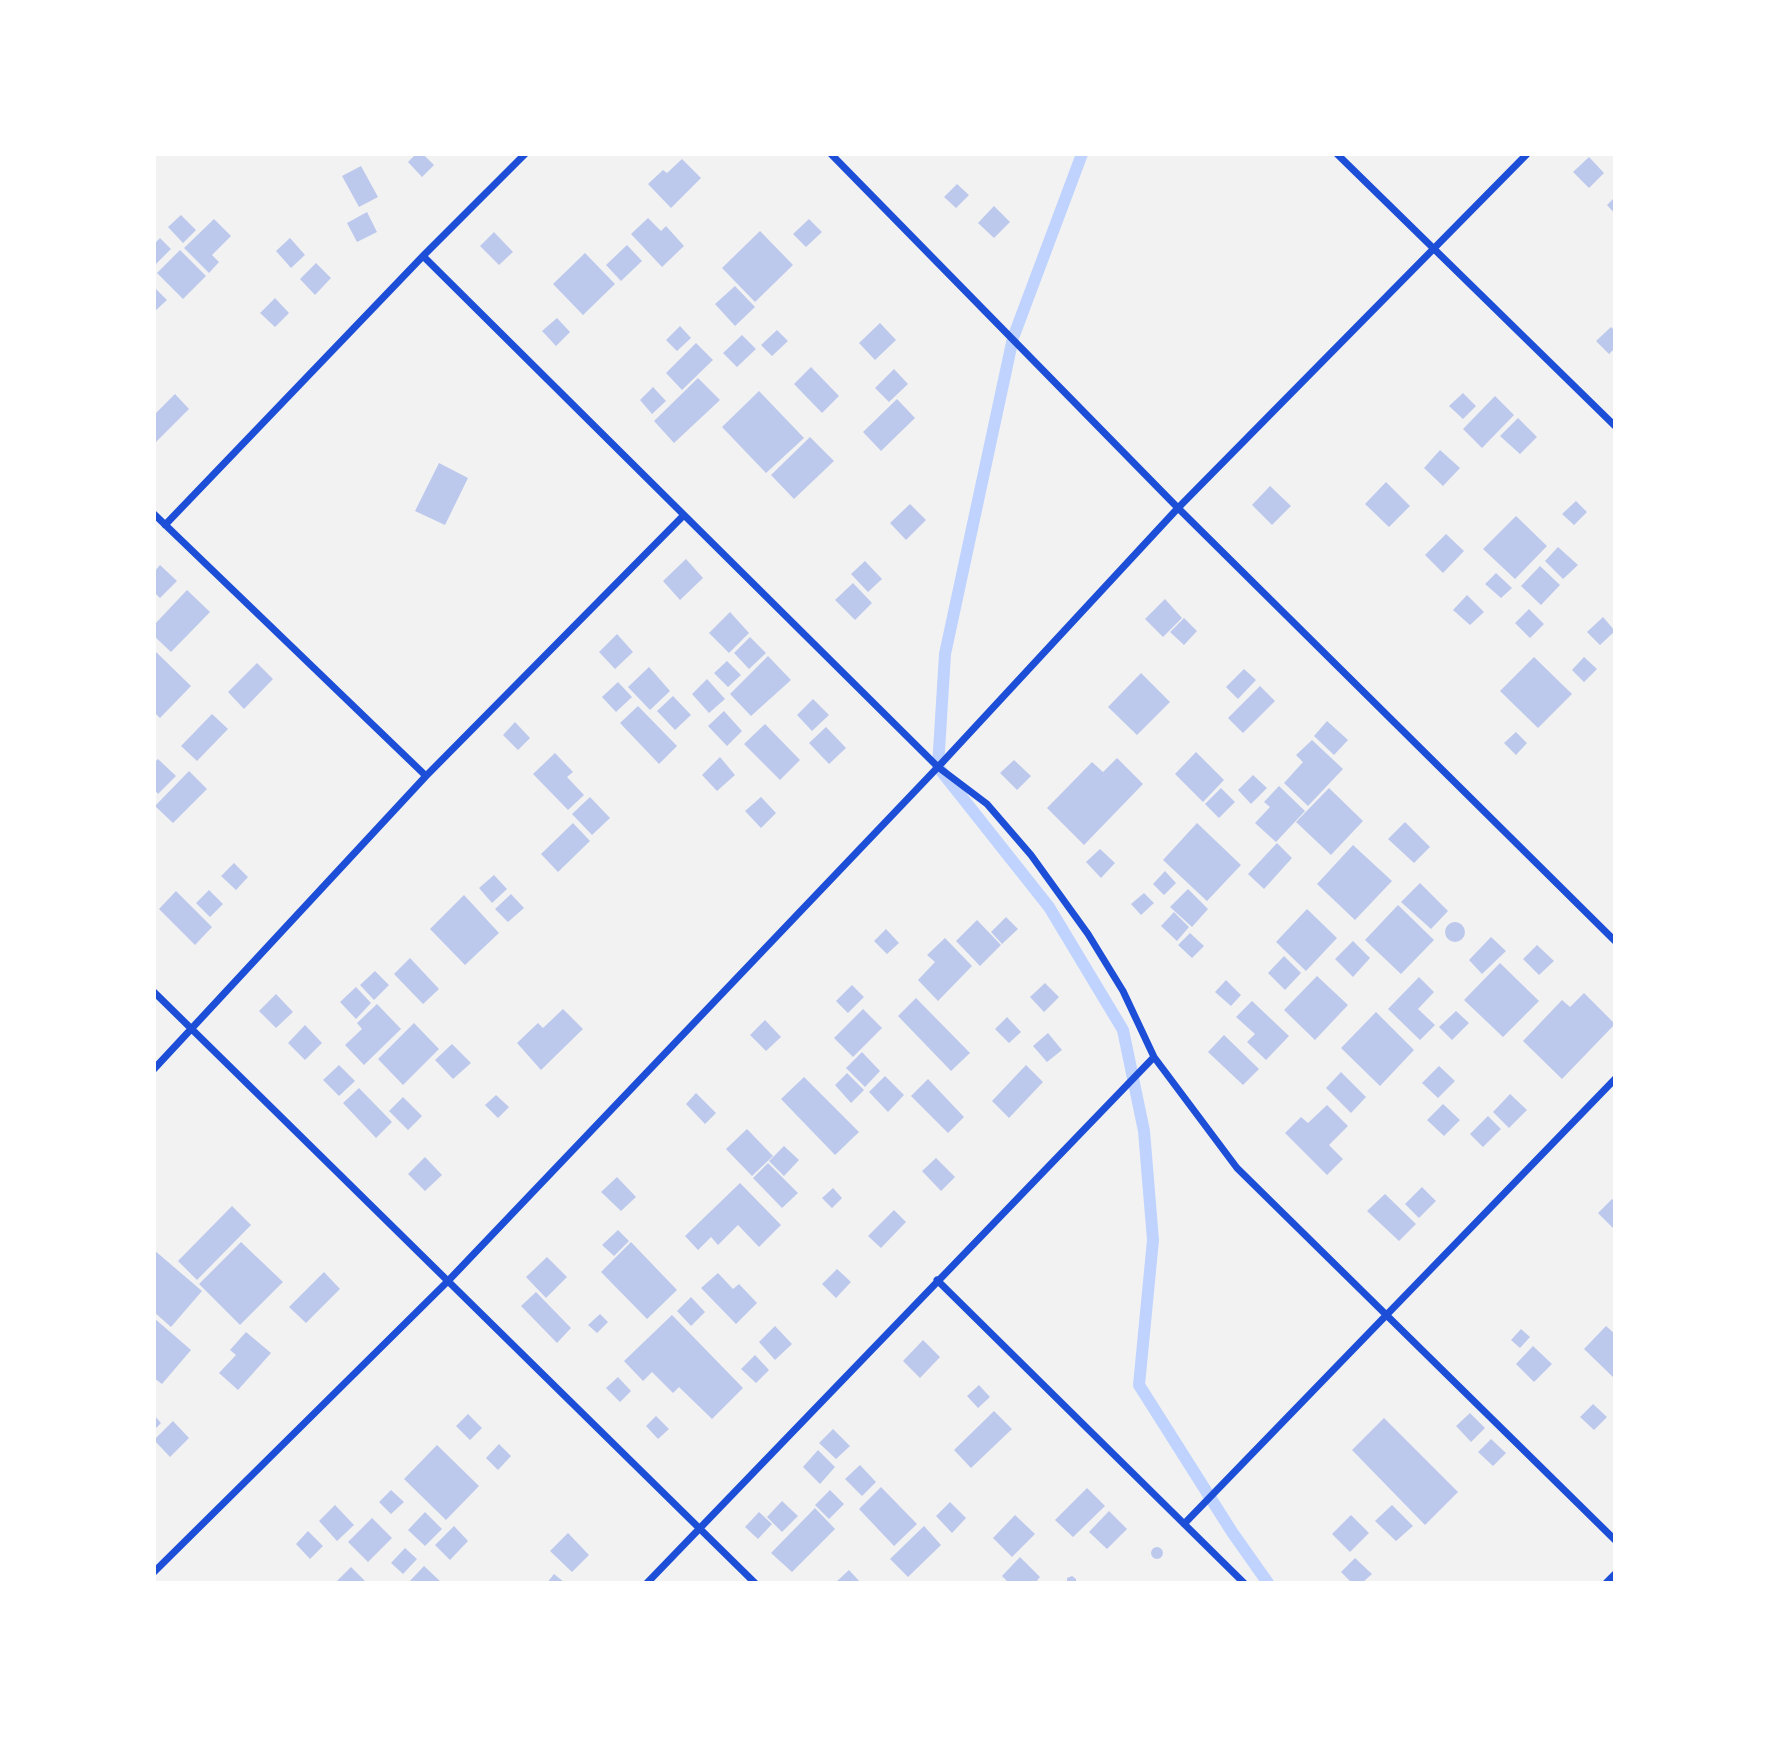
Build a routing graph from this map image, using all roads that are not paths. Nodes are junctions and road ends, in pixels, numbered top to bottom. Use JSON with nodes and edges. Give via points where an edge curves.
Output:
{"nodes":[{"id":1,"x":525,"y":154,"type":"edge"},
{"id":2,"x":831,"y":154,"type":"edge"},
{"id":3,"x":1337,"y":154,"type":"edge"},
{"id":4,"x":1527,"y":154,"type":"edge"},
{"id":5,"x":1434,"y":248,"type":"junction"},
{"id":6,"x":423,"y":256,"type":"junction"},
{"id":7,"x":1615,"y":426,"type":"edge"},
{"id":8,"x":1178,"y":509,"type":"junction"},
{"id":9,"x":154,"y":514,"type":"edge"},
{"id":10,"x":684,"y":515,"type":"junction"},
{"id":11,"x":165,"y":524,"type":"junction"},
{"id":12,"x":938,"y":767,"type":"junction"},
{"id":13,"x":426,"y":776,"type":"junction"},
{"id":14,"x":1615,"y":941,"type":"edge"},
{"id":15,"x":154,"y":992,"type":"edge"},
{"id":16,"x":191,"y":1029,"type":"junction"},
{"id":17,"x":1154,"y":1057,"type":"junction"},
{"id":18,"x":154,"y":1069,"type":"edge"},
{"id":19,"x":1615,"y":1079,"type":"edge"},
{"id":20,"x":937,"y":1280,"type":"junction"},
{"id":21,"x":448,"y":1281,"type":"junction"},
{"id":22,"x":1386,"y":1314,"type":"junction"},
{"id":23,"x":1184,"y":1524,"type":"junction"},
{"id":24,"x":700,"y":1528,"type":"junction"},
{"id":25,"x":1615,"y":1540,"type":"edge"},
{"id":26,"x":154,"y":1572,"type":"edge"},
{"id":27,"x":1615,"y":1574,"type":"edge"},
{"id":28,"x":647,"y":1583,"type":"edge"},
{"id":29,"x":755,"y":1583,"type":"edge"},
{"id":30,"x":1244,"y":1583,"type":"edge"},
{"id":31,"x":1606,"y":1583,"type":"edge"}],
"edges":[{"from":1,"to":6,"type":"street"},
{"from":2,"to":8,"type":"street"},
{"from":3,"to":5,"type":"street"},
{"from":4,"to":5,"type":"street"},
{"from":5,"to":7,"type":"street"},
{"from":5,"to":8,"type":"street"},
{"from":6,"to":10,"type":"street"},
{"from":6,"to":11,"type":"street"},
{"from":8,"to":12,"type":"street"},
{"from":8,"to":14,"type":"street"},
{"from":9,"to":11,"type":"street"},
{"from":10,"to":12,"type":"street"},
{"from":10,"to":13,"type":"street"},
{"from":11,"to":13,"type":"street"},
{"from":12,"to":17,"type":"street","via":[[987,804],[1031,855],[1123,991]]},
{"from":12,"to":21,"type":"street"},
{"from":13,"to":16,"type":"street"},
{"from":15,"to":16,"type":"street"},
{"from":16,"to":18,"type":"street"},
{"from":16,"to":21,"type":"street"},
{"from":17,"to":20,"type":"street"},
{"from":17,"to":22,"type":"street","via":[[1237,1168]]},
{"from":19,"to":22,"type":"street"},
{"from":20,"to":23,"type":"street"},
{"from":20,"to":24,"type":"street"},
{"from":21,"to":24,"type":"street"},
{"from":21,"to":26,"type":"street"},
{"from":22,"to":23,"type":"street"},
{"from":22,"to":25,"type":"street"},
{"from":23,"to":30,"type":"street"},
{"from":24,"to":28,"type":"street"},
{"from":24,"to":29,"type":"street"},
{"from":27,"to":31,"type":"street"}]}
